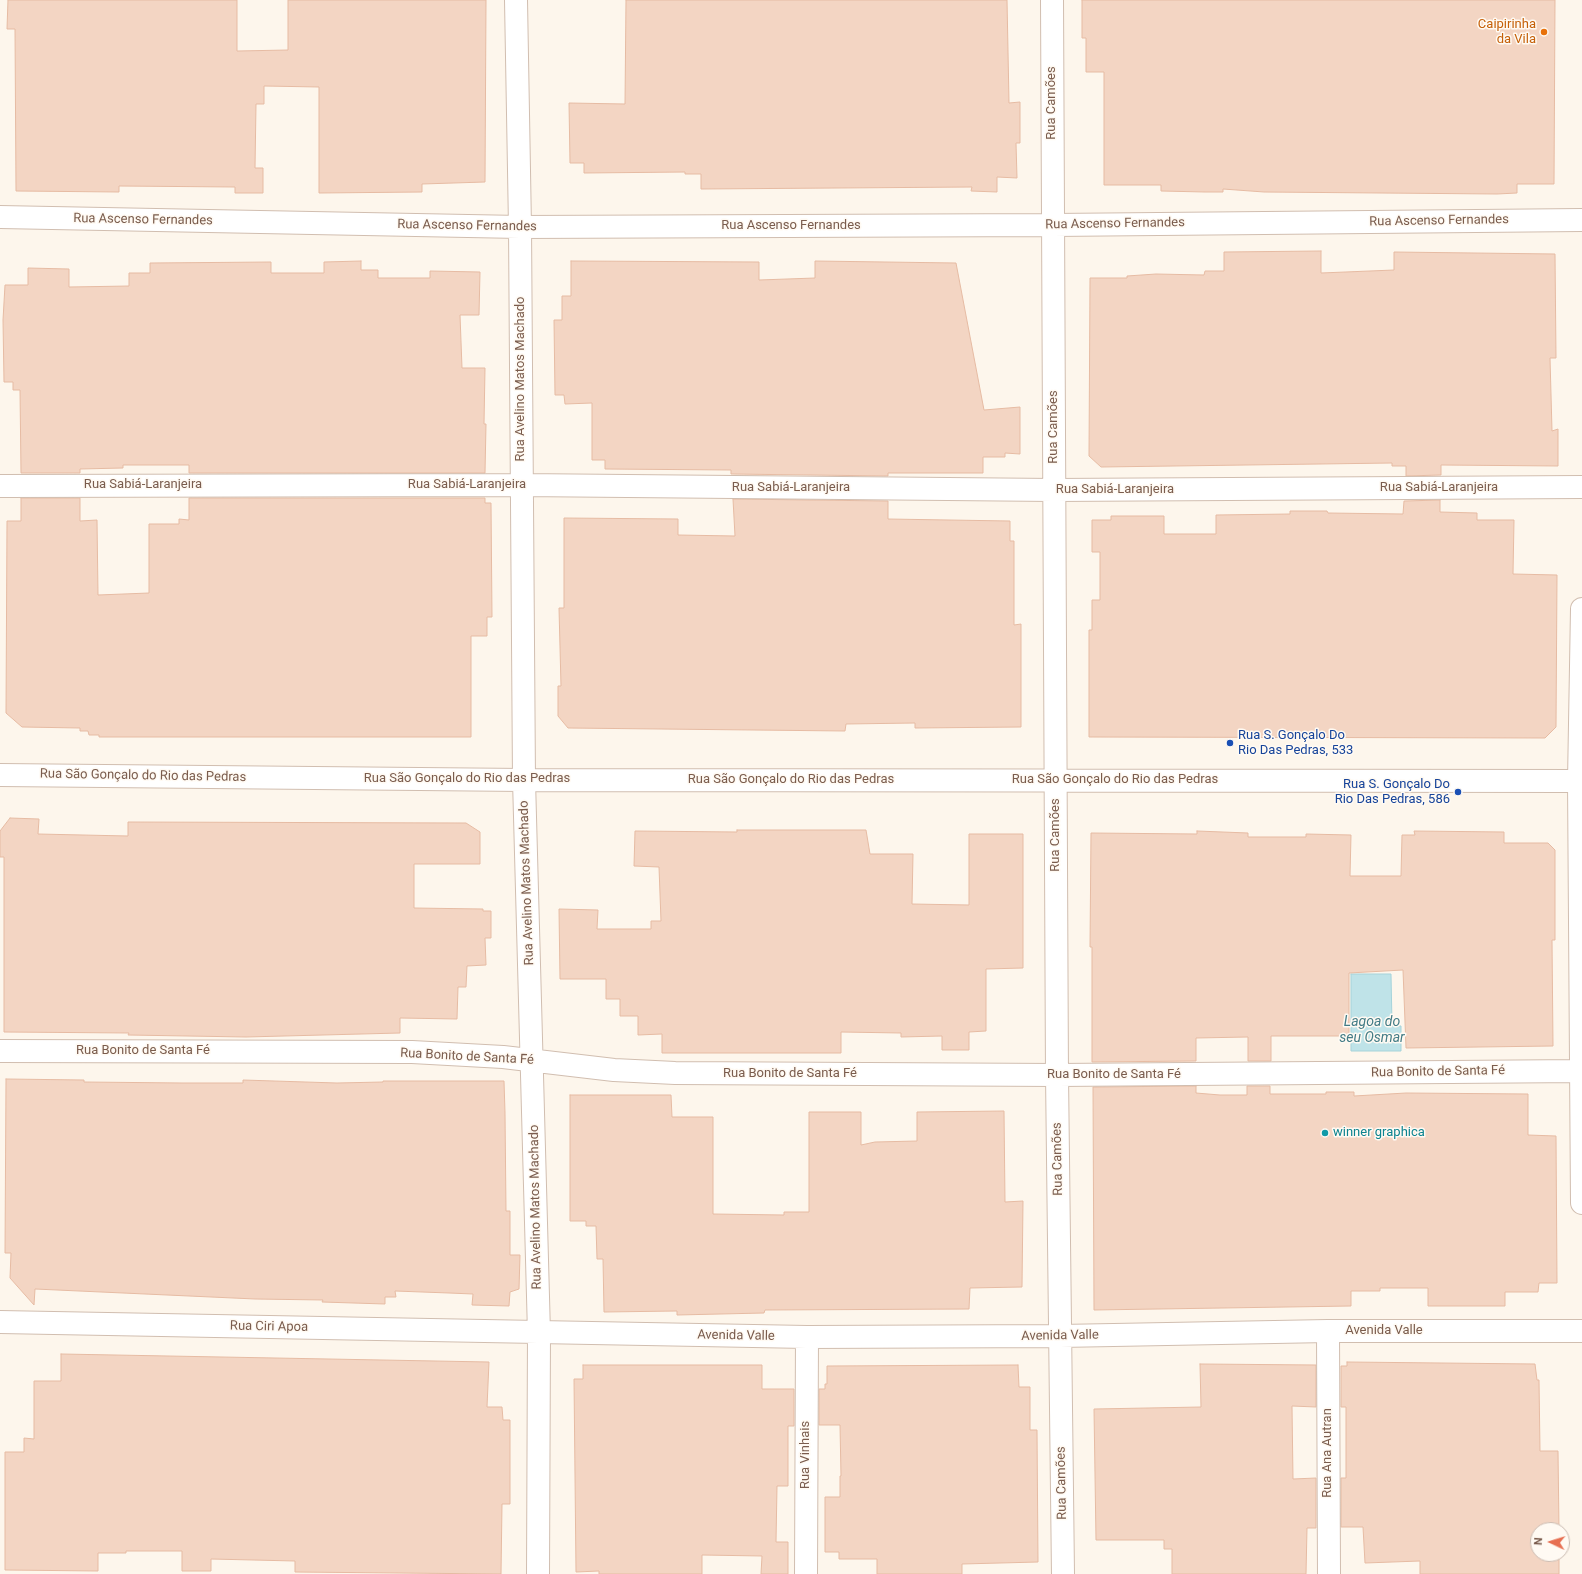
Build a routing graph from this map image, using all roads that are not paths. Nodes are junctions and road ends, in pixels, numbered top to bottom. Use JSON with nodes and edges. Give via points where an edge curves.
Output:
{"nodes":[{"id":1,"x":516,"y":0,"type":"edge"},
{"id":2,"x":1052,"y":0,"type":"edge"},
{"id":3,"x":0,"y":217,"type":"edge"},
{"id":4,"x":1582,"y":220,"type":"edge"},
{"id":5,"x":1053,"y":225,"type":"junction"},
{"id":6,"x":520,"y":227,"type":"junction"},
{"id":7,"x":521,"y":485,"type":"junction"},
{"id":8,"x":0,"y":486,"type":"edge"},
{"id":9,"x":1582,"y":487,"type":"edge"},
{"id":10,"x":1054,"y":490,"type":"junction"},
{"id":11,"x":1582,"y":609,"type":"edge"},
{"id":12,"x":0,"y":775,"type":"edge"},
{"id":13,"x":524,"y":780,"type":"junction"},
{"id":14,"x":1056,"y":780,"type":"junction"},
{"id":15,"x":1581,"y":781,"type":"edge"},
{"id":16,"x":0,"y":1051,"type":"edge"},
{"id":17,"x":532,"y":1060,"type":"junction"},
{"id":18,"x":1581,"y":1071,"type":"junction"},
{"id":19,"x":1057,"y":1075,"type":"junction"},
{"id":20,"x":1582,"y":1203,"type":"edge"},
{"id":21,"x":0,"y":1322,"type":"edge"},
{"id":22,"x":1328,"y":1331,"type":"junction"},
{"id":23,"x":1582,"y":1331,"type":"edge"},
{"id":24,"x":538,"y":1333,"type":"junction"},
{"id":25,"x":1060,"y":1336,"type":"junction"},
{"id":26,"x":807,"y":1337,"type":"junction"},
{"id":27,"x":538,"y":1574,"type":"edge"},
{"id":28,"x":806,"y":1574,"type":"edge"},
{"id":29,"x":1063,"y":1574,"type":"edge"},
{"id":30,"x":1329,"y":1574,"type":"edge"}],
"edges":[{"from":1,"to":6,"type":"street","name":"Rua Avelino Matos Machado"},
{"from":2,"to":5,"type":"street","name":"Rua Camões"},
{"from":3,"to":6,"type":"street","name":"Rua Ascenso Fernandes"},
{"from":4,"to":5,"type":"street","name":"Rua Ascenso Fernandes"},
{"from":5,"to":6,"type":"street","name":"Rua Ascenso Fernandes"},
{"from":5,"to":10,"type":"street","name":"Rua Camões"},
{"from":6,"to":7,"type":"street","name":"Rua Avelino Matos Machado"},
{"from":7,"to":8,"type":"street","name":"Rua Sabiá-Laranjeira"},
{"from":7,"to":10,"type":"street","name":"Rua Sabiá-Laranjeira"},
{"from":7,"to":13,"type":"street","name":"Rua Avelino Matos Machado"},
{"from":9,"to":10,"type":"street","name":"Rua Sabiá-Laranjeira"},
{"from":10,"to":14,"type":"street","name":"Rua Camões"},
{"from":11,"to":15,"type":"street"},
{"from":12,"to":13,"type":"street","name":"Rua São Gonçalo do Rio das Pedras"},
{"from":13,"to":14,"type":"street","name":"Rua São Gonçalo do Rio das Pedras"},
{"from":13,"to":17,"type":"street","name":"Rua Avelino Matos Machado"},
{"from":14,"to":15,"type":"street","name":"Rua São Gonçalo do Rio das Pedras"},
{"from":14,"to":19,"type":"street","name":"Rua Camões"},
{"from":15,"to":18,"type":"street"},
{"from":16,"to":17,"type":"street","name":"Rua Bonito de Santa Fé","via":[[412,1052]]},
{"from":17,"to":19,"type":"street","name":"Rua Bonito de Santa Fé","via":[[614,1070],[675,1073]]},
{"from":17,"to":24,"type":"street","name":"Rua Avelino Matos Machado"},
{"from":18,"to":19,"type":"street","name":"Rua Bonito de Santa Fé"},
{"from":18,"to":20,"type":"street"},
{"from":19,"to":25,"type":"street","name":"Rua Camões"},
{"from":21,"to":24,"type":"street","name":"Rua Ciri Apoa"},
{"from":22,"to":23,"type":"street","name":"Avenida Valle"},
{"from":22,"to":25,"type":"street","name":"Avenida Valle"},
{"from":22,"to":30,"type":"street","name":"Rua Ana Autran"},
{"from":24,"to":26,"type":"street","name":"Avenida Valle"},
{"from":24,"to":27,"type":"street","name":"Rua Avelino Matos Machado"},
{"from":25,"to":26,"type":"street","name":"Avenida Valle"},
{"from":25,"to":29,"type":"street","name":"Rua Camões"},
{"from":26,"to":28,"type":"street","name":"Rua Vinhais"}]}
